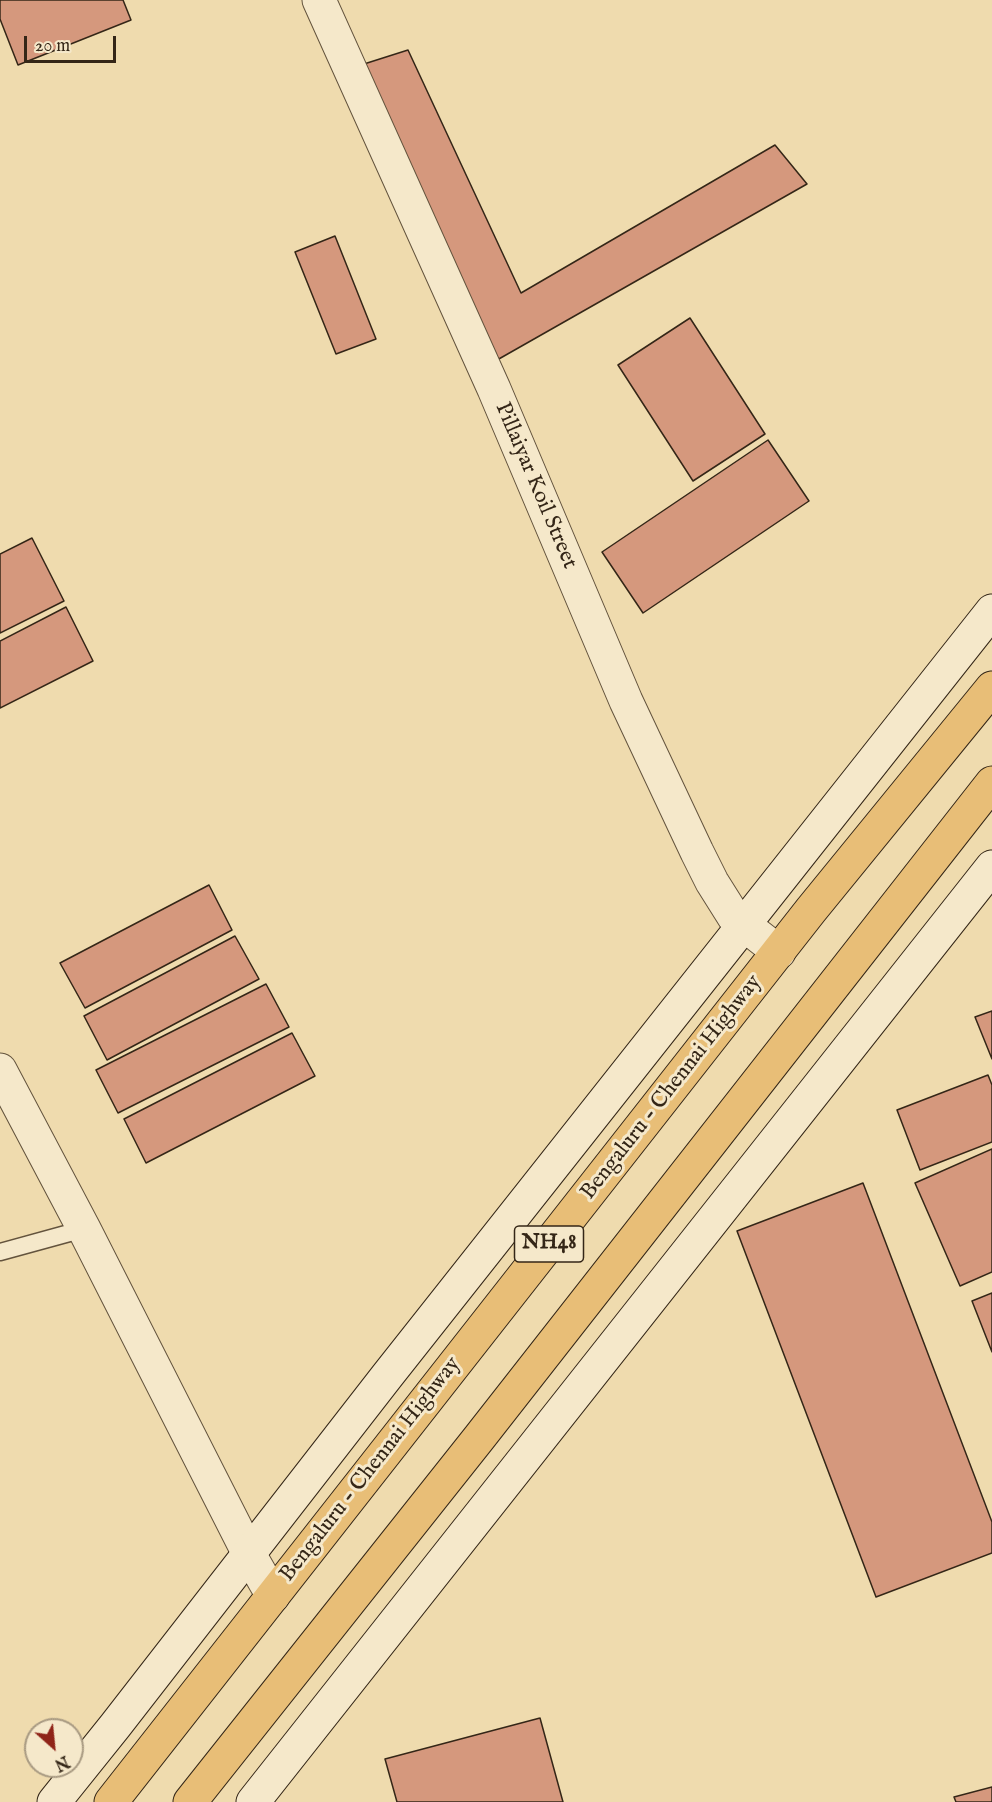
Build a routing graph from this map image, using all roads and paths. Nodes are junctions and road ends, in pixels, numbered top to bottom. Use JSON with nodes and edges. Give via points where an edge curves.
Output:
{"nodes":[{"id":1,"x":319,"y":0,"type":"edge"},
{"id":2,"x":992,"y":611,"type":"edge"},
{"id":3,"x":992,"y":688,"type":"edge"},
{"id":4,"x":992,"y":783,"type":"edge"},
{"id":5,"x":992,"y":867,"type":"edge"},
{"id":6,"x":743,"y":926,"type":"junction"},
{"id":7,"x":779,"y":952,"type":"junction"},
{"id":8,"x":0,"y":1070,"type":"edge"},
{"id":9,"x":84,"y":1229,"type":"junction"},
{"id":10,"x":0,"y":1252,"type":"edge"},
{"id":11,"x":249,"y":1554,"type":"junction"},
{"id":12,"x":273,"y":1596,"type":"junction"},
{"id":13,"x":65,"y":1798,"type":"edge"},
{"id":14,"x":111,"y":1802,"type":"edge"},
{"id":15,"x":190,"y":1802,"type":"edge"},
{"id":16,"x":253,"y":1802,"type":"edge"}],
"edges":[{"from":1,"to":6,"type":"street","name":"Pillaiyar Koil Street","via":[[494,389],[626,700],[712,882]]},
{"from":2,"to":6,"type":"street"},
{"from":3,"to":7,"type":"highway","name":"Bengaluru - Chennai Highway","number":"NH48"},
{"from":4,"to":15,"type":"highway","number":"NH48"},
{"from":5,"to":16,"type":"street"},
{"from":6,"to":7,"type":"street","name":"Pillaiyar Koil Street"},
{"from":6,"to":11,"type":"street"},
{"from":7,"to":12,"type":"highway","name":"Bengaluru - Chennai Highway","number":"NH48"},
{"from":8,"to":9,"type":"street"},
{"from":9,"to":10,"type":"lane"},
{"from":9,"to":11,"type":"street"},
{"from":11,"to":12,"type":"street"},
{"from":11,"to":13,"type":"street"},
{"from":12,"to":14,"type":"highway","name":"Bengaluru - Chennai Highway","number":"NH48"}]}
